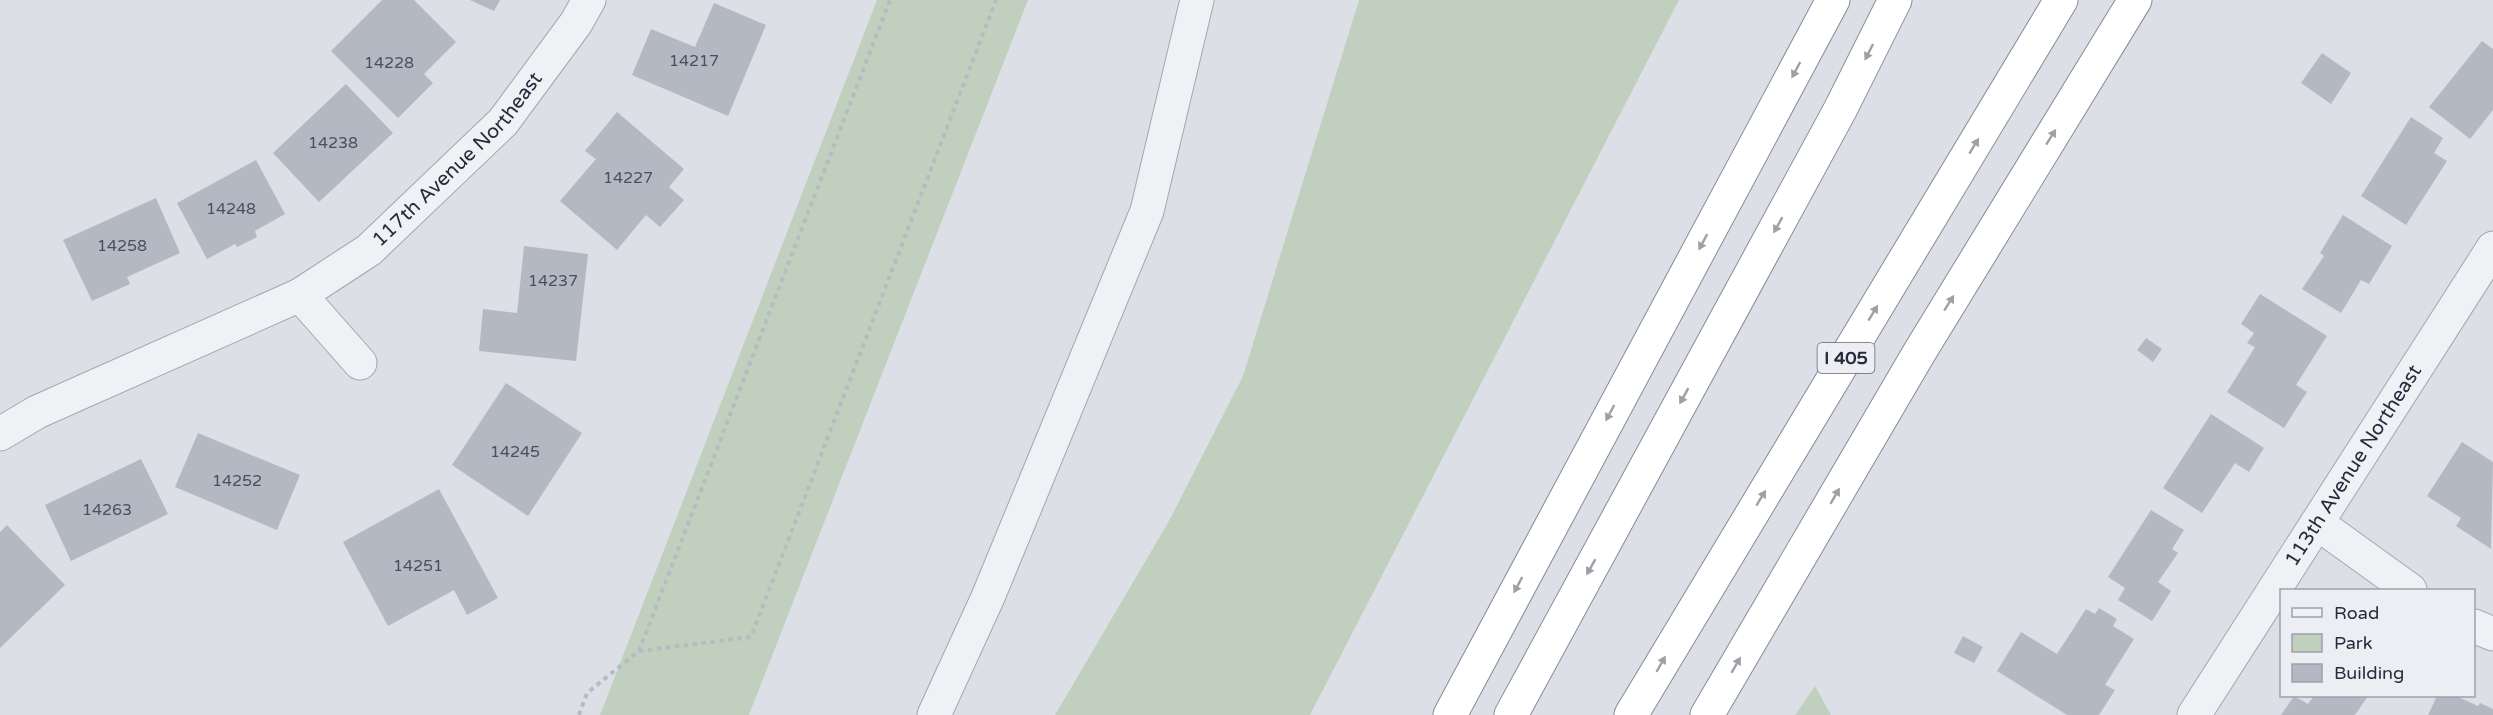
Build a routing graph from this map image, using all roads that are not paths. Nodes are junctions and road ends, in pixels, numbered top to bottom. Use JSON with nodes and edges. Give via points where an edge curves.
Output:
{"nodes":[{"id":1,"x":589,"y":0,"type":"edge"},
{"id":2,"x":1197,"y":0,"type":"edge"},
{"id":3,"x":1833,"y":0,"type":"edge"},
{"id":4,"x":1895,"y":0,"type":"edge"},
{"id":5,"x":2061,"y":0,"type":"edge"},
{"id":6,"x":2135,"y":0,"type":"edge"},
{"id":7,"x":2493,"y":248,"type":"edge"},
{"id":8,"x":300,"y":295,"type":"junction"},
{"id":9,"x":360,"y":363,"type":"dead end"},
{"id":10,"x":0,"y":434,"type":"edge"},
{"id":11,"x":2317,"y":523,"type":"junction"},
{"id":12,"x":2407,"y":589,"type":"edge"},
{"id":13,"x":2475,"y":626,"type":"edge"},
{"id":14,"x":2493,"y":634,"type":"edge"},
{"id":15,"x":934,"y":715,"type":"edge"},
{"id":16,"x":1450,"y":715,"type":"edge"},
{"id":17,"x":1511,"y":715,"type":"edge"},
{"id":18,"x":1631,"y":715,"type":"edge"},
{"id":19,"x":1707,"y":715,"type":"edge"},
{"id":20,"x":2194,"y":715,"type":"edge"}],
"edges":[{"from":1,"to":8,"type":"street","name":"117th Avenue Northeast","via":[[503,122],[369,250]]},
{"from":2,"to":15,"type":"street","via":[[1148,211],[993,586]]},
{"from":3,"to":16,"type":"highway","one_way":true},
{"from":4,"to":17,"type":"highway","one_way":true,"via":[[1840,110]]},
{"from":18,"to":5,"type":"highway","number":"I 405","one_way":true},
{"from":19,"to":6,"type":"highway","number":"I 405","one_way":true,"via":[[1919,353]]},
{"from":7,"to":11,"type":"street","name":"113th Avenue Northeast"},
{"from":8,"to":9,"type":"street"},
{"from":8,"to":10,"type":"street","name":"117th Avenue Northeast","via":[[37,412]]},
{"from":11,"to":12,"type":"street"},
{"from":11,"to":20,"type":"street","name":"113th Avenue Northeast"},
{"from":13,"to":14,"type":"street"}]}
